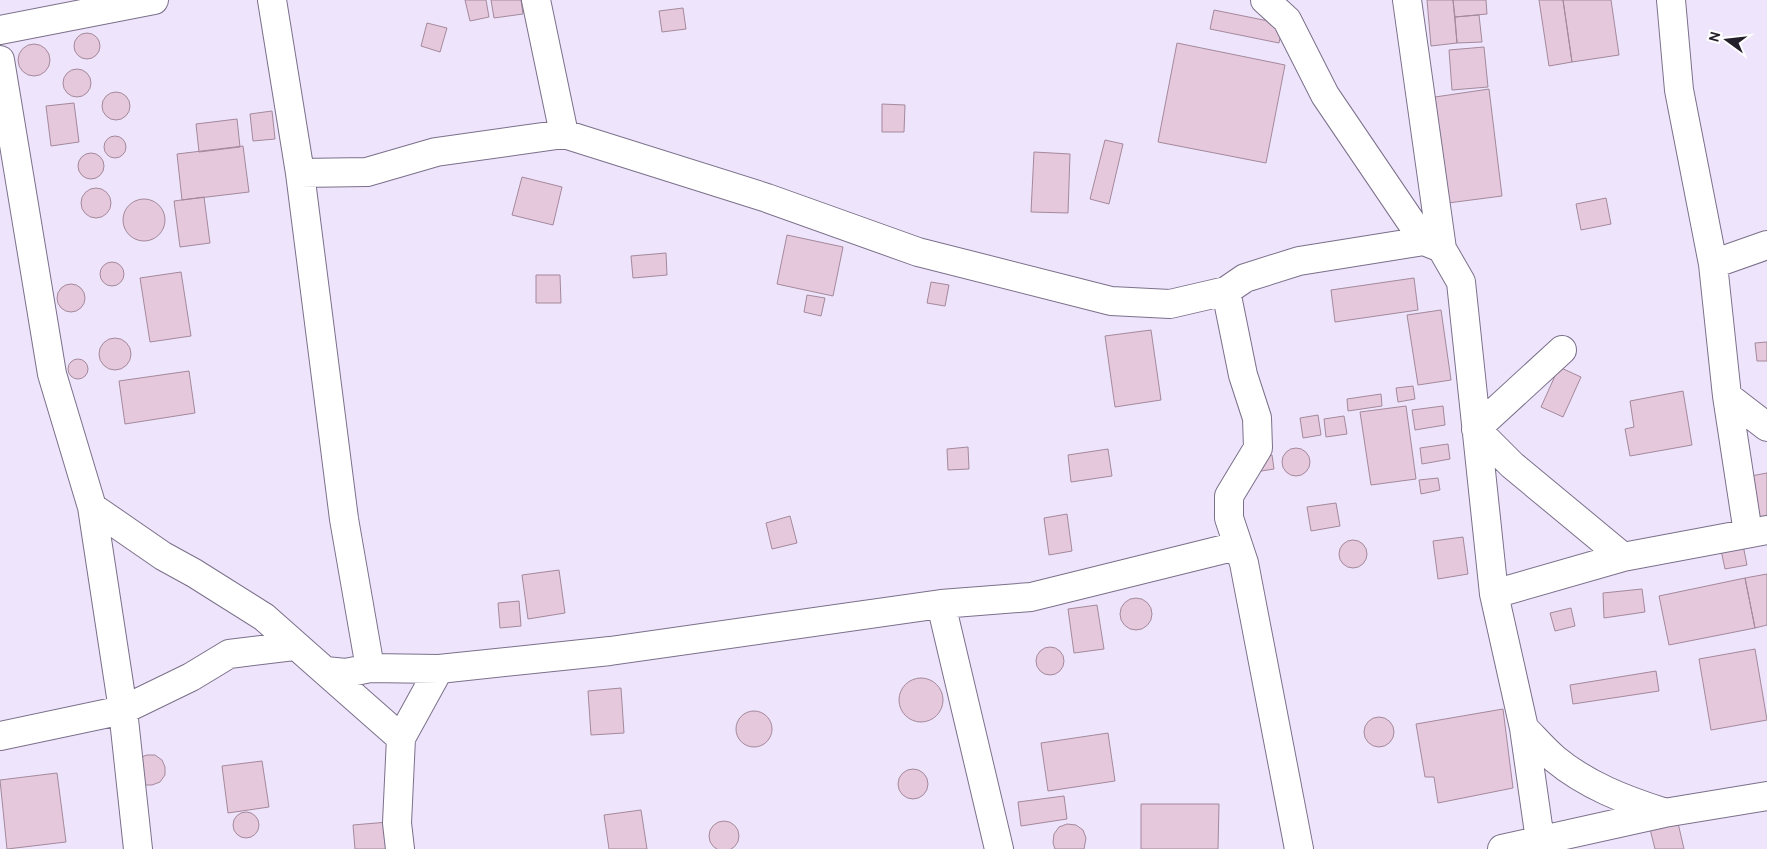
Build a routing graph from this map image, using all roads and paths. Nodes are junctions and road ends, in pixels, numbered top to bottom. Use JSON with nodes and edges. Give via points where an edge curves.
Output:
{"nodes":[{"id":1,"x":154,"y":0,"type":"edge"},
{"id":2,"x":272,"y":0,"type":"edge"},
{"id":3,"x":536,"y":0,"type":"edge"},
{"id":4,"x":1265,"y":0,"type":"edge"},
{"id":5,"x":1407,"y":0,"type":"edge"},
{"id":6,"x":1671,"y":0,"type":"edge"},
{"id":7,"x":0,"y":30,"type":"edge"},
{"id":8,"x":0,"y":60,"type":"edge"},
{"id":9,"x":564,"y":134,"type":"junction"},
{"id":10,"x":300,"y":173,"type":"junction"},
{"id":11,"x":1433,"y":245,"type":"junction"},
{"id":12,"x":1767,"y":246,"type":"edge"},
{"id":13,"x":1713,"y":264,"type":"junction"},
{"id":14,"x":1226,"y":291,"type":"junction"},
{"id":15,"x":1562,"y":350,"type":"dead end"},
{"id":16,"x":1727,"y":396,"type":"junction"},
{"id":17,"x":1767,"y":427,"type":"edge"},
{"id":18,"x":1476,"y":429,"type":"junction"},
{"id":19,"x":92,"y":507,"type":"junction"},
{"id":20,"x":1757,"y":531,"type":"edge"},
{"id":21,"x":1237,"y":546,"type":"junction"},
{"id":22,"x":1623,"y":556,"type":"junction"},
{"id":23,"x":1494,"y":594,"type":"junction"},
{"id":24,"x":940,"y":604,"type":"junction"},
{"id":25,"x":294,"y":646,"type":"junction"},
{"id":26,"x":370,"y":668,"type":"junction"},
{"id":27,"x":439,"y":669,"type":"junction"},
{"id":28,"x":325,"y":671,"type":"junction"},
{"id":29,"x":123,"y":710,"type":"junction"},
{"id":30,"x":1524,"y":728,"type":"junction"},
{"id":31,"x":0,"y":736,"type":"edge"},
{"id":32,"x":401,"y":738,"type":"junction"},
{"id":33,"x":1767,"y":796,"type":"edge"},
{"id":34,"x":1664,"y":812,"type":"junction"},
{"id":35,"x":1540,"y":840,"type":"junction"},
{"id":36,"x":138,"y":849,"type":"edge"},
{"id":37,"x":400,"y":849,"type":"edge"},
{"id":38,"x":999,"y":849,"type":"edge"},
{"id":39,"x":1299,"y":849,"type":"edge"},
{"id":40,"x":1502,"y":849,"type":"edge"}],
"edges":[{"from":1,"to":7,"type":"street"},
{"from":2,"to":10,"type":"street"},
{"from":3,"to":9,"type":"street"},
{"from":4,"to":11,"type":"street","via":[[1287,20],[1325,95]]},
{"from":5,"to":11,"type":"street"},
{"from":6,"to":13,"type":"street","via":[[1679,90]]},
{"from":8,"to":19,"type":"street","via":[[52,374]]},
{"from":9,"to":10,"type":"street","via":[[436,152],[367,172]]},
{"from":9,"to":14,"type":"street","via":[[767,198],[918,252],[1111,302],[1170,304]]},
{"from":10,"to":26,"type":"street","via":[[344,519]]},
{"from":11,"to":14,"type":"street","via":[[1299,261],[1245,278]]},
{"from":11,"to":18,"type":"street","via":[[1461,282]]},
{"from":12,"to":13,"type":"street"},
{"from":13,"to":16,"type":"street"},
{"from":14,"to":21,"type":"street","via":[[1243,375],[1257,418],[1258,448],[1229,496],[1229,518]]},
{"from":15,"to":18,"type":"street"},
{"from":16,"to":17,"type":"street"},
{"from":16,"to":20,"type":"street"},
{"from":18,"to":22,"type":"street","via":[[1512,465]]},
{"from":18,"to":23,"type":"street"},
{"from":19,"to":25,"type":"street","via":[[163,556],[264,617]]},
{"from":19,"to":29,"type":"street"},
{"from":20,"to":22,"type":"street"},
{"from":21,"to":24,"type":"street","via":[[1031,597]]},
{"from":21,"to":39,"type":"street","via":[[1244,563]]},
{"from":22,"to":23,"type":"street"},
{"from":23,"to":30,"type":"street"},
{"from":24,"to":27,"type":"street","via":[[610,651]]},
{"from":24,"to":38,"type":"street"},
{"from":25,"to":28,"type":"street"},
{"from":25,"to":29,"type":"street","via":[[229,654],[191,677]]},
{"from":26,"to":27,"type":"street"},
{"from":26,"to":28,"type":"street","via":[[346,673]]},
{"from":27,"to":32,"type":"street"},
{"from":28,"to":32,"type":"street"},
{"from":29,"to":31,"type":"street"},
{"from":29,"to":36,"type":"street"},
{"from":30,"to":34,"type":"street","via":[[1554,758],[1588,780],[1621,798]]},
{"from":30,"to":35,"type":"street"},
{"from":32,"to":37,"type":"street","via":[[397,823]]},
{"from":33,"to":34,"type":"street"},
{"from":34,"to":35,"type":"street"},
{"from":35,"to":40,"type":"street"}]}
